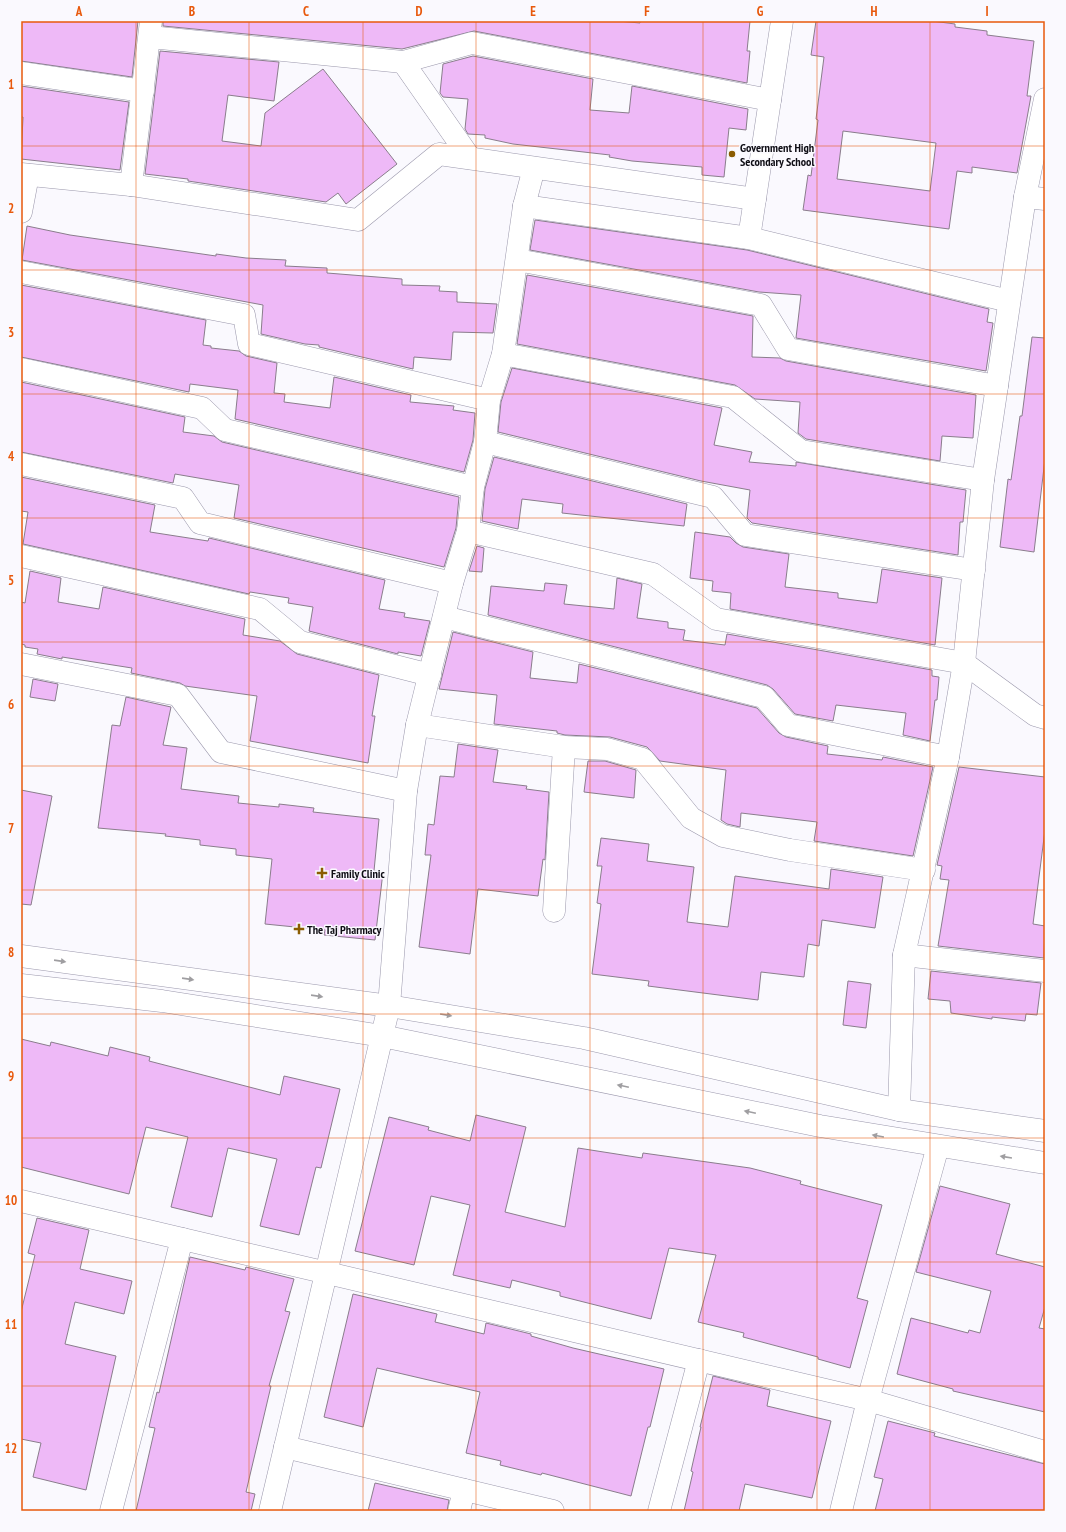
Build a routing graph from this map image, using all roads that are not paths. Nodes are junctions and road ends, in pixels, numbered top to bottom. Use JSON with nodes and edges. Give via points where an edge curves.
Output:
{"nodes":[{"id":1,"x":782,"y":21,"type":"edge"},
{"id":2,"x":151,"y":29,"type":"edge"},
{"id":3,"x":403,"y":62,"type":"junction"},
{"id":4,"x":21,"y":73,"type":"edge"},
{"id":5,"x":143,"y":91,"type":"junction"},
{"id":6,"x":1045,"y":99,"type":"edge"},
{"id":7,"x":770,"y":100,"type":"junction"},
{"id":8,"x":470,"y":158,"type":"junction"},
{"id":9,"x":534,"y":168,"type":"junction"},
{"id":10,"x":24,"y":174,"type":"edge"},
{"id":11,"x":131,"y":185,"type":"junction"},
{"id":12,"x":1035,"y":198,"type":"edge"},
{"id":13,"x":755,"y":200,"type":"junction"},
{"id":14,"x":524,"y":206,"type":"junction"},
{"id":15,"x":21,"y":212,"type":"edge"},
{"id":16,"x":749,"y":238,"type":"junction"},
{"id":17,"x":517,"y":260,"type":"junction"},
{"id":18,"x":21,"y":272,"type":"edge"},
{"id":19,"x":1009,"y":301,"type":"junction"},
{"id":20,"x":503,"y":354,"type":"junction"},
{"id":21,"x":21,"y":369,"type":"edge"},
{"id":22,"x":996,"y":386,"type":"junction"},
{"id":23,"x":490,"y":400,"type":"junction"},
{"id":24,"x":485,"y":442,"type":"junction"},
{"id":25,"x":21,"y":464,"type":"edge"},
{"id":26,"x":983,"y":480,"type":"junction"},
{"id":27,"x":473,"y":487,"type":"junction"},
{"id":28,"x":468,"y":531,"type":"junction"},
{"id":29,"x":21,"y":556,"type":"edge"},
{"id":30,"x":974,"y":570,"type":"junction"},
{"id":31,"x":452,"y":583,"type":"junction"},
{"id":32,"x":444,"y":617,"type":"junction"},
{"id":33,"x":964,"y":663,"type":"junction"},
{"id":34,"x":21,"y":664,"type":"edge"},
{"id":35,"x":430,"y":675,"type":"junction"},
{"id":36,"x":1045,"y":718,"type":"edge"},
{"id":37,"x":417,"y":725,"type":"junction"},
{"id":38,"x":564,"y":747,"type":"junction"},
{"id":39,"x":948,"y":757,"type":"junction"},
{"id":40,"x":406,"y":791,"type":"junction"},
{"id":41,"x":924,"y":870,"type":"junction"},
{"id":42,"x":554,"y":911,"type":"dead end"},
{"id":43,"x":904,"y":955,"type":"junction"},
{"id":44,"x":21,"y":956,"type":"edge"},
{"id":45,"x":1045,"y":971,"type":"edge"},
{"id":46,"x":21,"y":985,"type":"edge"},
{"id":47,"x":389,"y":1006,"type":"junction"},
{"id":48,"x":382,"y":1036,"type":"junction"},
{"id":49,"x":899,"y":1110,"type":"junction"},
{"id":50,"x":1045,"y":1131,"type":"edge"},
{"id":51,"x":938,"y":1146,"type":"junction"},
{"id":52,"x":1045,"y":1163,"type":"edge"},
{"id":53,"x":21,"y":1201,"type":"edge"},
{"id":54,"x":182,"y":1239,"type":"junction"},
{"id":55,"x":326,"y":1273,"type":"junction"},
{"id":56,"x":699,"y":1360,"type":"junction"},
{"id":57,"x":868,"y":1400,"type":"junction"},
{"id":58,"x":285,"y":1447,"type":"junction"},
{"id":59,"x":1045,"y":1452,"type":"edge"},
{"id":60,"x":464,"y":1490,"type":"junction"},
{"id":61,"x":111,"y":1511,"type":"edge"},
{"id":62,"x":270,"y":1511,"type":"edge"},
{"id":63,"x":459,"y":1511,"type":"edge"},
{"id":64,"x":553,"y":1511,"type":"edge"},
{"id":65,"x":659,"y":1511,"type":"edge"},
{"id":66,"x":841,"y":1511,"type":"edge"}],
"edges":[{"from":1,"to":7,"type":"street"},
{"from":2,"to":3,"type":"street"},
{"from":2,"to":5,"type":"street"},
{"from":3,"to":7,"type":"street","via":[[472,43]]},
{"from":3,"to":8,"type":"street"},
{"from":4,"to":5,"type":"street"},
{"from":5,"to":11,"type":"street"},
{"from":6,"to":12,"type":"street"},
{"from":7,"to":13,"type":"street"},
{"from":8,"to":9,"type":"street"},
{"from":8,"to":11,"type":"street","via":[[439,154],[358,220]]},
{"from":9,"to":13,"type":"street"},
{"from":9,"to":14,"type":"street"},
{"from":10,"to":11,"type":"street"},
{"from":10,"to":15,"type":"street"},
{"from":12,"to":19,"type":"street"},
{"from":13,"to":16,"type":"street"},
{"from":14,"to":16,"type":"street"},
{"from":14,"to":17,"type":"street"},
{"from":16,"to":19,"type":"street"},
{"from":17,"to":20,"type":"street"},
{"from":17,"to":22,"type":"street","via":[[761,305],[788,349]]},
{"from":18,"to":23,"type":"street","via":[[244,315],[249,344]]},
{"from":19,"to":22,"type":"street"},
{"from":20,"to":23,"type":"street"},
{"from":20,"to":26,"type":"street","via":[[733,397],[801,451]]},
{"from":21,"to":27,"type":"street","via":[[202,408],[225,430]]},
{"from":22,"to":26,"type":"street"},
{"from":23,"to":24,"type":"street"},
{"from":24,"to":27,"type":"street"},
{"from":24,"to":30,"type":"street","via":[[713,497],[745,534]]},
{"from":25,"to":31,"type":"street","via":[[183,498],[200,523]]},
{"from":26,"to":30,"type":"street"},
{"from":27,"to":28,"type":"street"},
{"from":28,"to":31,"type":"street"},
{"from":28,"to":33,"type":"street","via":[[653,574],[716,619]]},
{"from":29,"to":35,"type":"street","via":[[260,609],[300,642]]},
{"from":30,"to":33,"type":"street"},
{"from":31,"to":32,"type":"street"},
{"from":32,"to":35,"type":"street"},
{"from":32,"to":39,"type":"street","via":[[764,697],[788,725]]},
{"from":33,"to":36,"type":"street","via":[[1034,716]]},
{"from":33,"to":39,"type":"street"},
{"from":34,"to":40,"type":"street","via":[[178,695],[221,752]]},
{"from":35,"to":37,"type":"street"},
{"from":37,"to":38,"type":"street"},
{"from":37,"to":40,"type":"street"},
{"from":38,"to":41,"type":"street","via":[[607,749],[643,759],[690,818],[723,836],[790,850]]},
{"from":38,"to":42,"type":"street"},
{"from":39,"to":41,"type":"street"},
{"from":40,"to":47,"type":"street"},
{"from":41,"to":43,"type":"street"},
{"from":43,"to":45,"type":"street"},
{"from":43,"to":49,"type":"street"},
{"from":44,"to":47,"type":"street","one_way":true},
{"from":46,"to":48,"type":"street","via":[[162,1001]]},
{"from":47,"to":48,"type":"street"},
{"from":47,"to":49,"type":"street","one_way":true,"via":[[584,1038]]},
{"from":51,"to":48,"type":"street","one_way":true,"via":[[820,1126]]},
{"from":48,"to":55,"type":"street"},
{"from":49,"to":50,"type":"street"},
{"from":52,"to":51,"type":"street","one_way":true},
{"from":51,"to":57,"type":"street"},
{"from":53,"to":54,"type":"street"},
{"from":54,"to":55,"type":"street"},
{"from":54,"to":61,"type":"street"},
{"from":55,"to":56,"type":"street"},
{"from":55,"to":58,"type":"street"},
{"from":56,"to":57,"type":"street"},
{"from":56,"to":65,"type":"street"},
{"from":57,"to":59,"type":"street"},
{"from":57,"to":66,"type":"street"},
{"from":58,"to":60,"type":"street"},
{"from":58,"to":62,"type":"street"},
{"from":60,"to":63,"type":"street"},
{"from":60,"to":64,"type":"street"}]}
